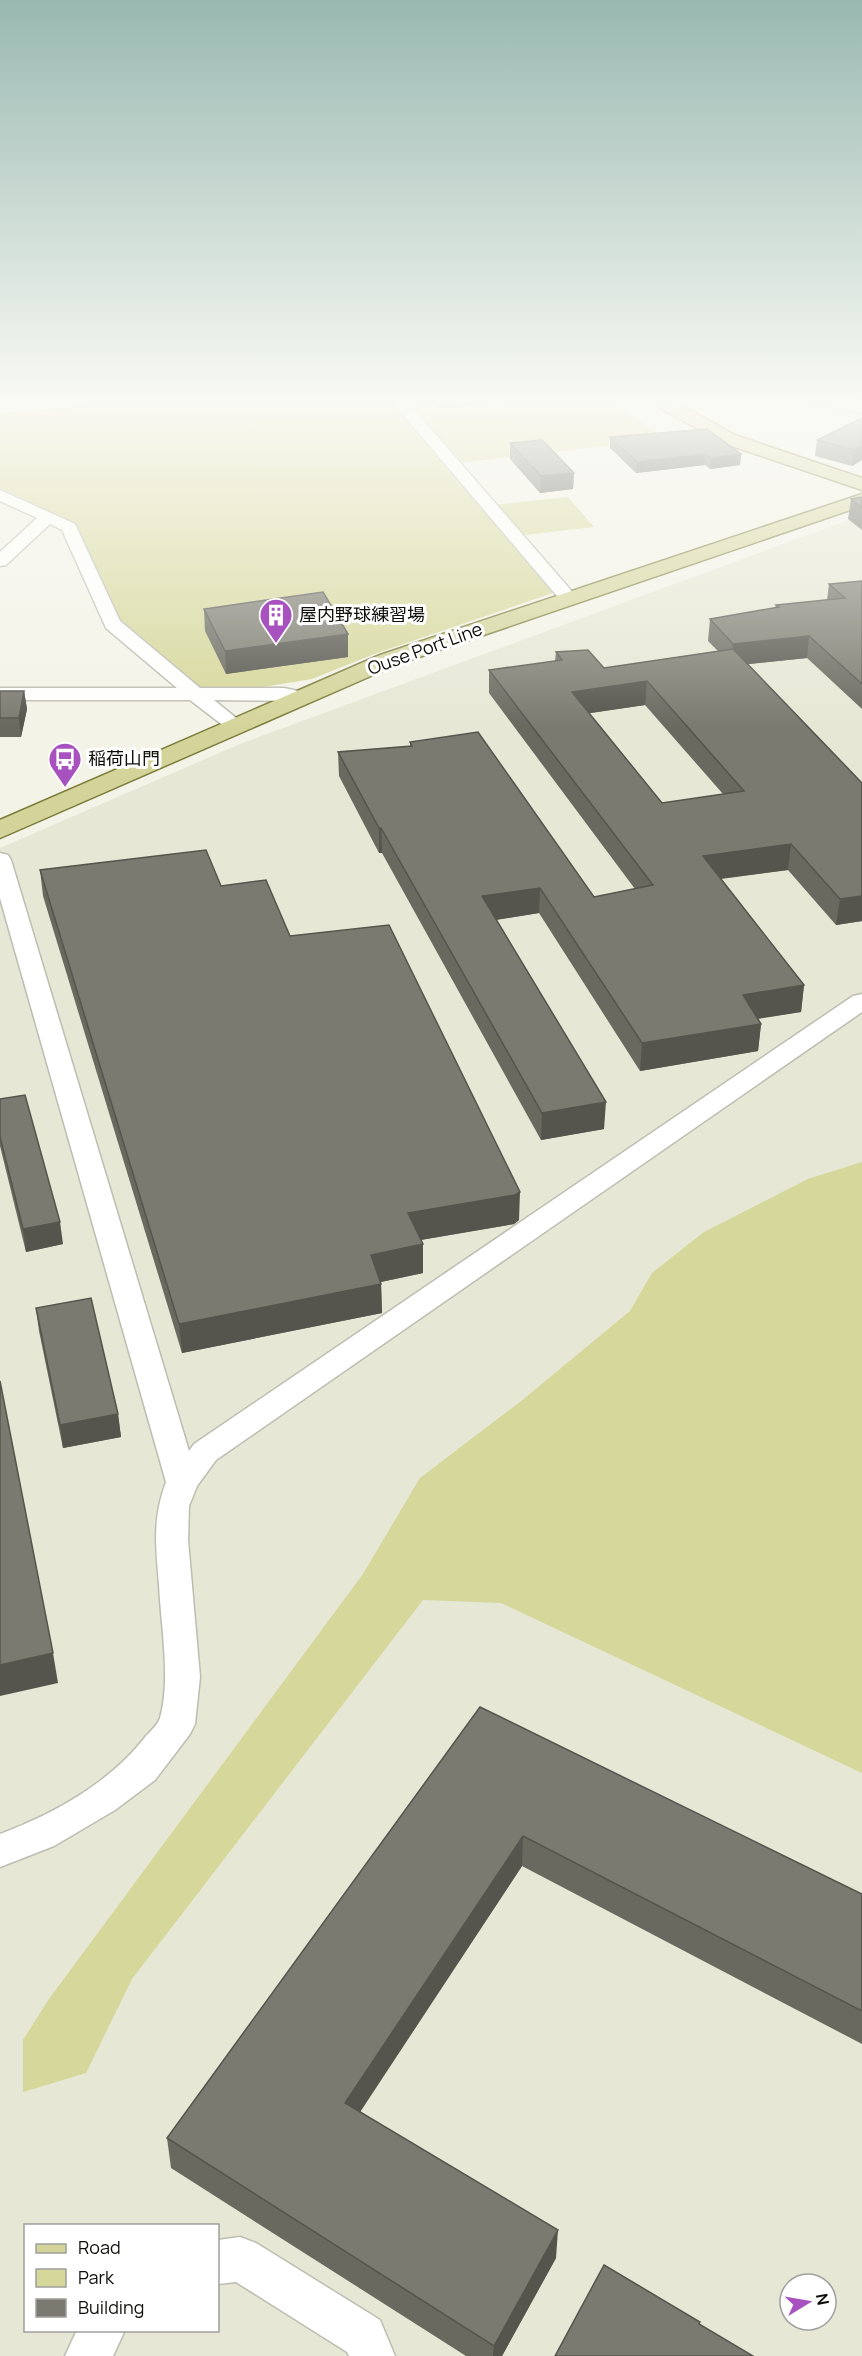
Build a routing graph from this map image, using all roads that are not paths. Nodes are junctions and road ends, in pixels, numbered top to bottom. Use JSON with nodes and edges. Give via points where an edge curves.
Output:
{"nodes":[{"id":1,"x":28,"y":508,"type":"edge"},
{"id":2,"x":491,"y":508,"type":"edge"},
{"id":3,"x":838,"y":508,"type":"edge"},
{"id":4,"x":48,"y":517,"type":"junction"},
{"id":5,"x":0,"y":561,"type":"edge"},
{"id":6,"x":569,"y":599,"type":"junction"},
{"id":7,"x":0,"y":694,"type":"edge"},
{"id":8,"x":195,"y":694,"type":"junction"},
{"id":9,"x":301,"y":697,"type":"junction"},
{"id":10,"x":236,"y":726,"type":"junction"},
{"id":11,"x":0,"y":830,"type":"edge"},
{"id":12,"x":0,"y":860,"type":"edge"},
{"id":13,"x":862,"y":1001,"type":"edge"},
{"id":14,"x":182,"y":1482,"type":"junction"},
{"id":15,"x":0,"y":1851,"type":"edge"},
{"id":16,"x":219,"y":2262,"type":"edge"},
{"id":17,"x":101,"y":2332,"type":"edge"},
{"id":18,"x":88,"y":2356,"type":"edge"},
{"id":19,"x":372,"y":2356,"type":"edge"}],
"edges":[{"from":1,"to":4,"type":"street"},
{"from":2,"to":6,"type":"street"},
{"from":3,"to":6,"type":"main road","name":"Ouse Port Line"},
{"from":4,"to":5,"type":"street"},
{"from":4,"to":8,"type":"street","via":[[69,527],[112,624]]},
{"from":6,"to":9,"type":"main road","name":"Ouse Port Line","via":[[388,660]]},
{"from":7,"to":8,"type":"street"},
{"from":8,"to":9,"type":"street"},
{"from":8,"to":10,"type":"street"},
{"from":9,"to":10,"type":"main road","name":"Ouse Port Line"},
{"from":10,"to":11,"type":"main road","name":"Ouse Port Line"},
{"from":12,"to":14,"type":"street"},
{"from":13,"to":14,"type":"street","via":[[205,1452]]},
{"from":14,"to":15,"type":"street","via":[[172,1506],[182,1677],[177,1724],[142,1769],[102,1799],[41,1835]]},
{"from":16,"to":19,"type":"street","via":[[240,2259],[364,2336]]},
{"from":17,"to":18,"type":"street"}]}
